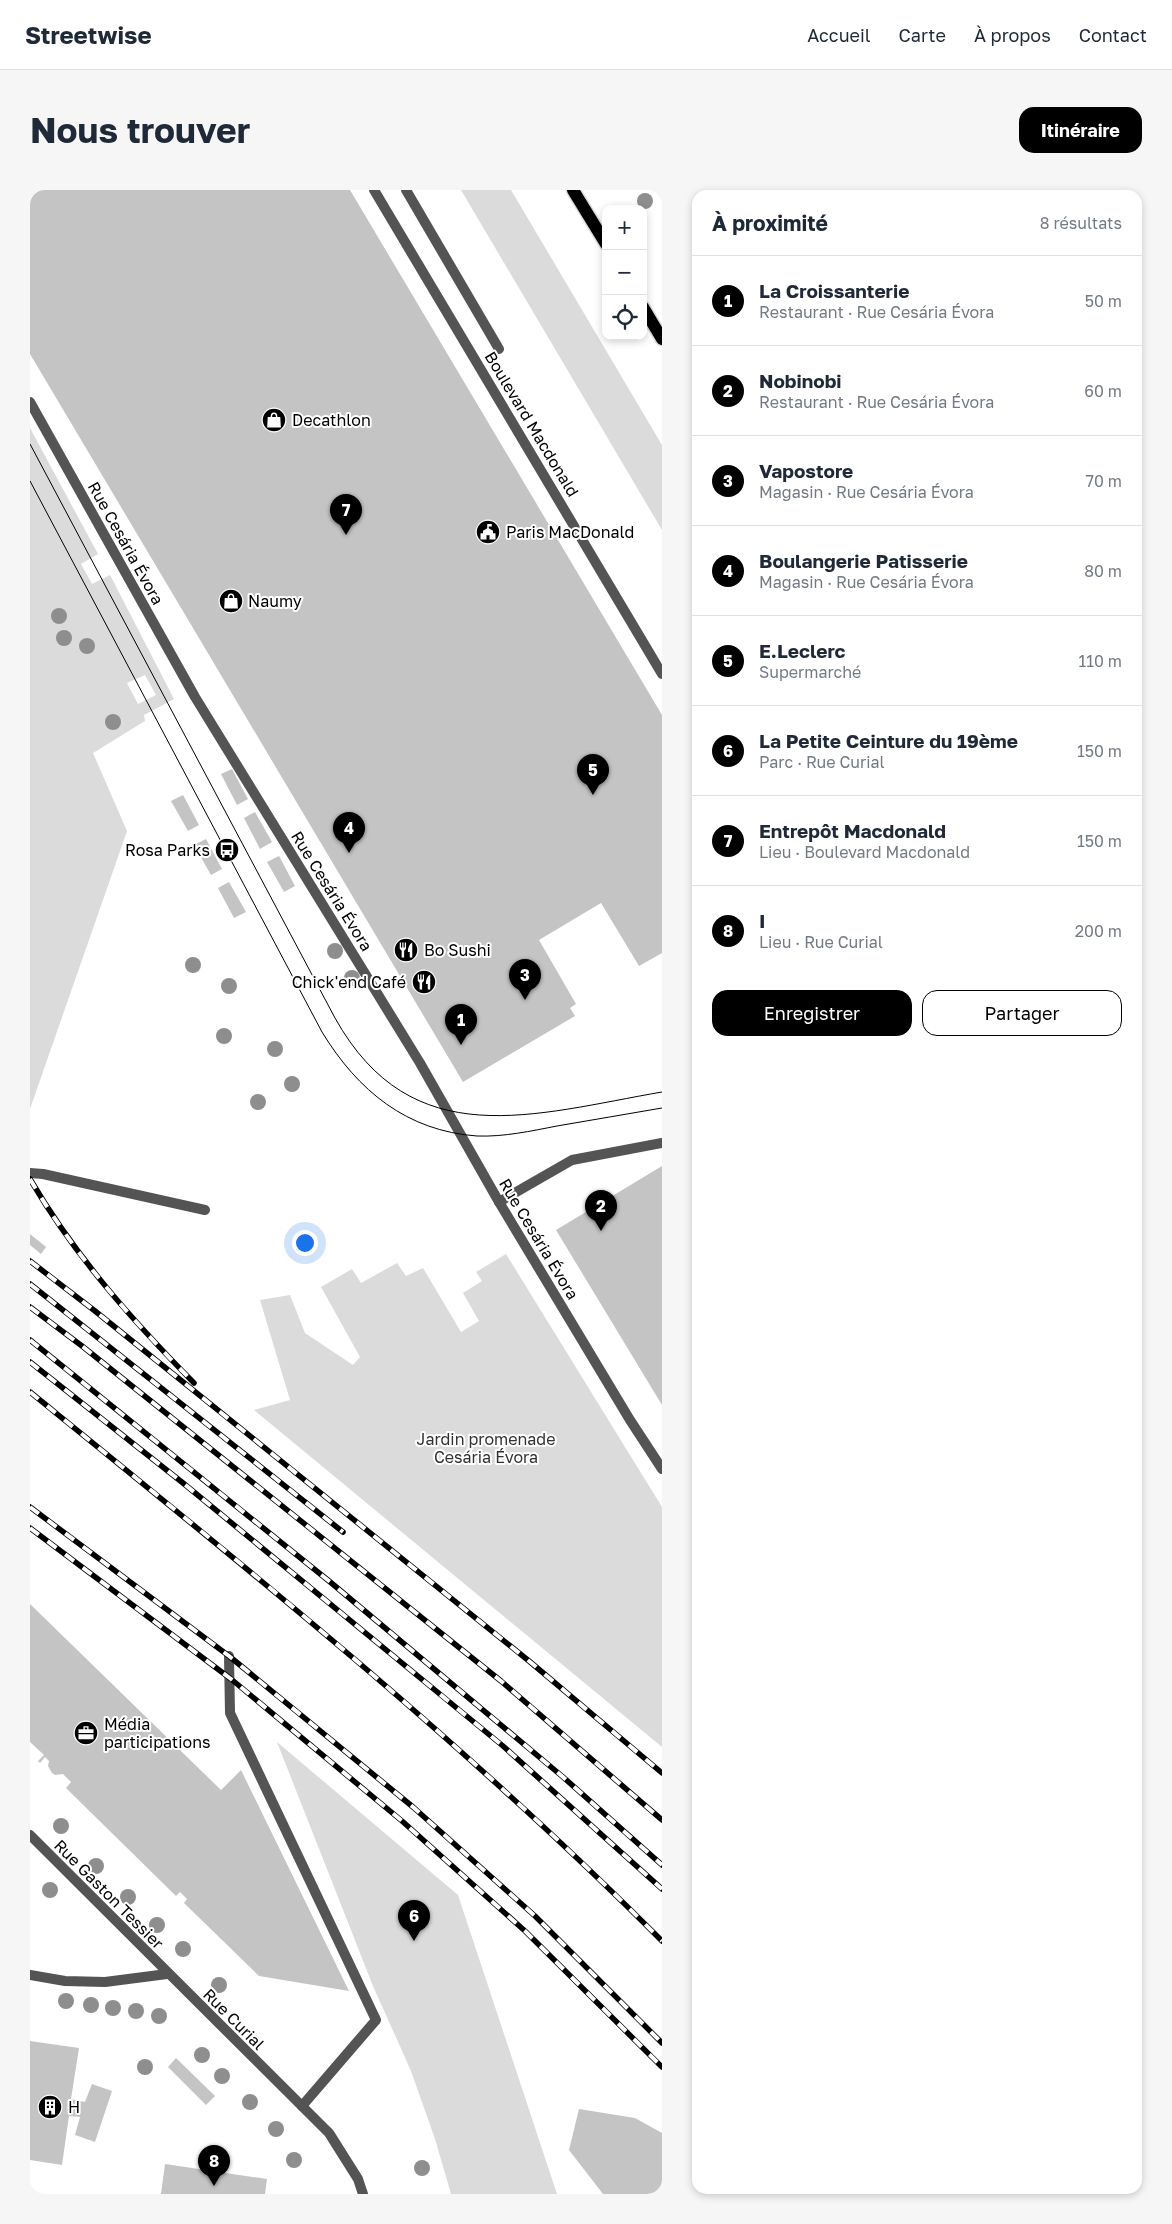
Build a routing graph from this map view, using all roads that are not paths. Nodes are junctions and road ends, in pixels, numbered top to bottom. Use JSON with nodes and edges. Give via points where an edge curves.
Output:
{"nodes":[{"id":1,"x":374,"y":190,"type":"edge"},
{"id":2,"x":406,"y":190,"type":"edge"},
{"id":3,"x":573,"y":190,"type":"edge"},
{"id":4,"x":602,"y":237,"type":"edge"},
{"id":5,"x":647,"y":315,"type":"edge"},
{"id":6,"x":662,"y":339,"type":"edge"},
{"id":7,"x":499,"y":349,"type":"dead end"},
{"id":8,"x":30,"y":402,"type":"edge"},
{"id":9,"x":662,"y":674,"type":"edge"},
{"id":10,"x":662,"y":1143,"type":"edge"},
{"id":11,"x":30,"y":1173,"type":"edge"},
{"id":12,"x":499,"y":1202,"type":"junction"},
{"id":13,"x":205,"y":1210,"type":"dead end"},
{"id":14,"x":662,"y":1469,"type":"edge"},
{"id":15,"x":229,"y":1656,"type":"dead end"},
{"id":16,"x":30,"y":1835,"type":"edge"},
{"id":17,"x":167,"y":1974,"type":"junction"},
{"id":18,"x":30,"y":1976,"type":"edge"},
{"id":19,"x":302,"y":2106,"type":"junction"},
{"id":20,"x":363,"y":2194,"type":"edge"}],
"edges":[{"from":1,"to":9,"type":"street","name":"Boulevard Macdonald"},
{"from":2,"to":7,"type":"street"},
{"from":3,"to":4,"type":"main road"},
{"from":5,"to":6,"type":"main road"},
{"from":8,"to":12,"type":"street","name":"Rue Cesária Évora","via":[[195,697],[420,1063]]},
{"from":10,"to":12,"type":"street","via":[[572,1160]]},
{"from":11,"to":13,"type":"street"},
{"from":12,"to":14,"type":"street","name":"Rue Cesária Évora"},
{"from":15,"to":19,"type":"street","via":[[230,1713],[376,2020]]},
{"from":16,"to":17,"type":"street","name":"Rue Gaston Tessier"},
{"from":17,"to":18,"type":"street","via":[[105,1982]]},
{"from":17,"to":19,"type":"street","name":"Rue Curial"},
{"from":19,"to":20,"type":"street","name":"Rue Curial","via":[[329,2133],[358,2179]]}]}
